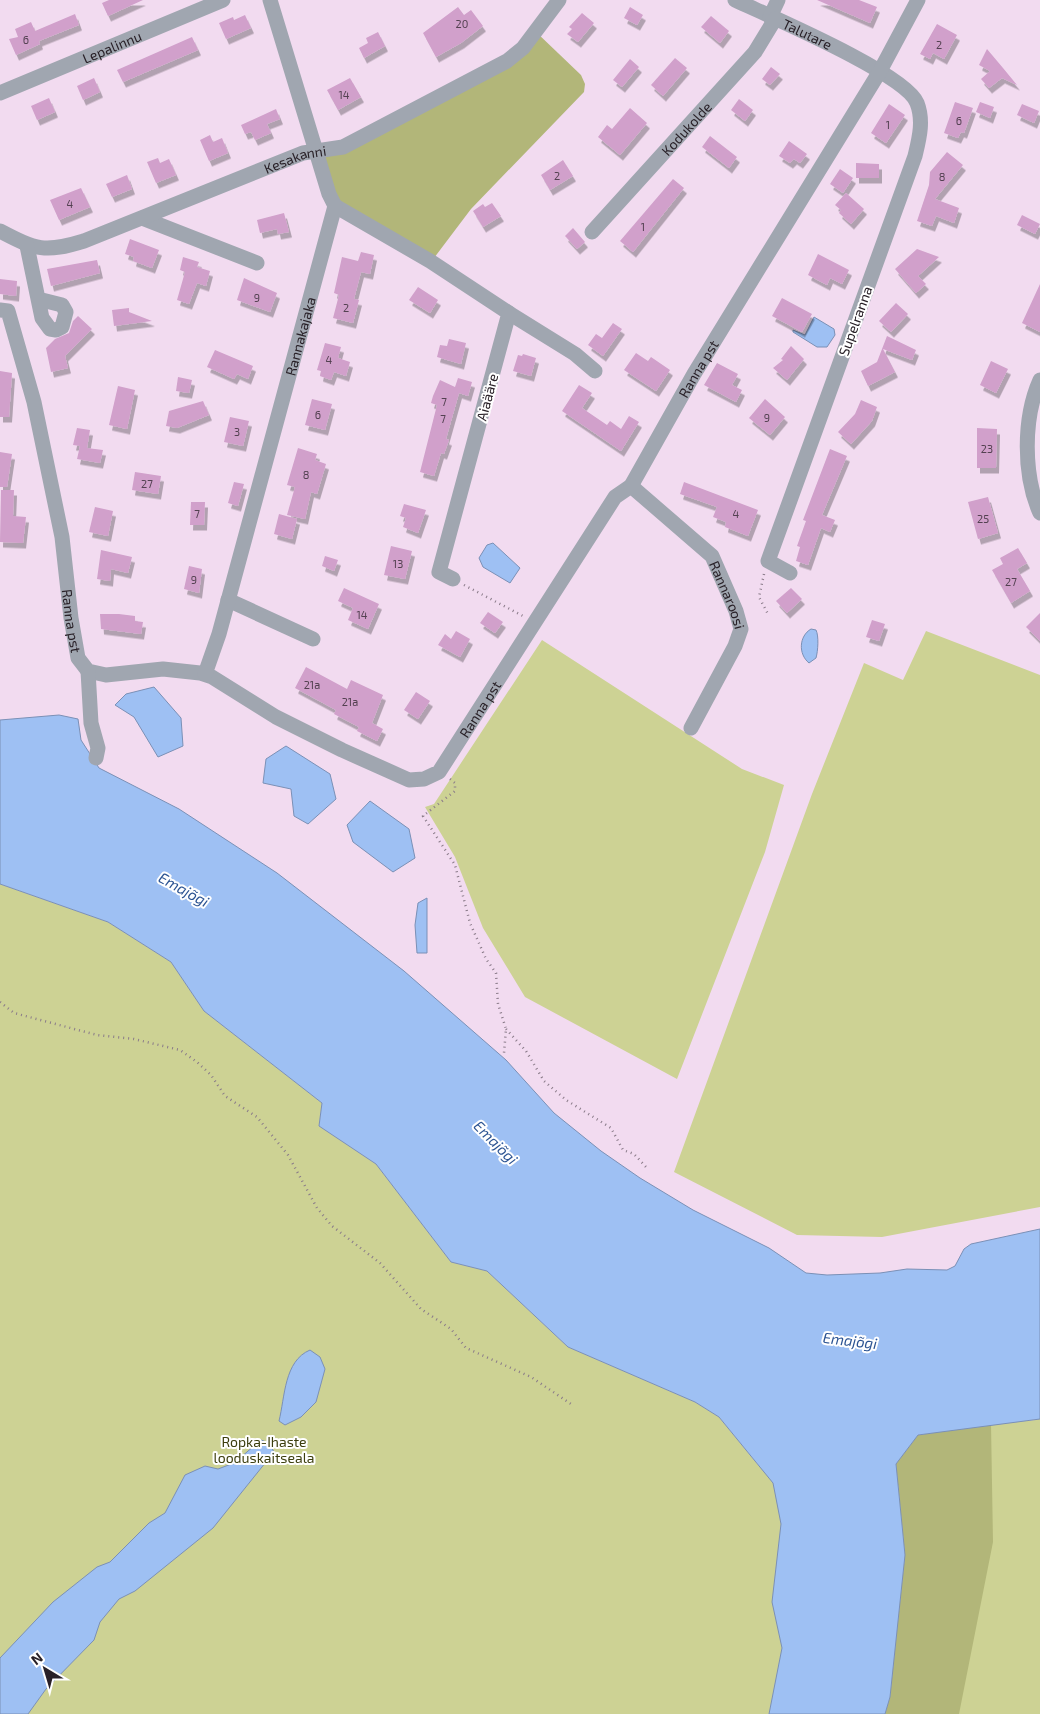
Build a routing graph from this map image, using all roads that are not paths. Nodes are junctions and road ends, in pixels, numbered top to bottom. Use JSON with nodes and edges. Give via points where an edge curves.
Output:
{"nodes":[{"id":1,"x":223,"y":0,"type":"edge"},
{"id":2,"x":270,"y":0,"type":"edge"},
{"id":3,"x":559,"y":0,"type":"edge"},
{"id":4,"x":735,"y":0,"type":"edge"},
{"id":5,"x":778,"y":0,"type":"edge"},
{"id":6,"x":918,"y":0,"type":"edge"},
{"id":7,"x":772,"y":18,"type":"junction"},
{"id":8,"x":880,"y":71,"type":"junction"},
{"id":9,"x":0,"y":93,"type":"edge"},
{"id":10,"x":316,"y":151,"type":"junction"},
{"id":11,"x":335,"y":206,"type":"junction"},
{"id":12,"x":142,"y":218,"type":"junction"},
{"id":13,"x":0,"y":231,"type":"edge"},
{"id":14,"x":592,"y":232,"type":"dead end"},
{"id":15,"x":27,"y":246,"type":"junction"},
{"id":16,"x":257,"y":263,"type":"dead end"},
{"id":17,"x":38,"y":299,"type":"dead end"},
{"id":18,"x":0,"y":310,"type":"edge"},
{"id":19,"x":509,"y":313,"type":"junction"},
{"id":20,"x":595,"y":372,"type":"dead end"},
{"id":21,"x":1040,"y":380,"type":"edge"},
{"id":22,"x":631,"y":486,"type":"junction"},
{"id":23,"x":1040,"y":513,"type":"edge"},
{"id":24,"x":790,"y":573,"type":"dead end"},
{"id":25,"x":453,"y":578,"type":"road end"},
{"id":26,"x":228,"y":600,"type":"junction"},
{"id":27,"x":313,"y":639,"type":"dead end"},
{"id":28,"x":88,"y":671,"type":"junction"},
{"id":29,"x":205,"y":674,"type":"junction"},
{"id":30,"x":692,"y":728,"type":"dead end"},
{"id":31,"x":96,"y":758,"type":"dead end"}],
"edges":[{"from":1,"to":9,"type":"street","name":"Lepalinnu"},
{"from":2,"to":10,"type":"street"},
{"from":3,"to":10,"type":"street","name":"Kesakanni","via":[[523,48],[507,61],[343,147]]},
{"from":4,"to":7,"type":"street","name":"Talutare"},
{"from":5,"to":7,"type":"street","name":"Kodukolde"},
{"from":6,"to":8,"type":"street","name":"Ranna pst"},
{"from":7,"to":8,"type":"street","name":"Talutare"},
{"from":7,"to":14,"type":"street","name":"Kodukolde","via":[[755,52]]},
{"from":8,"to":22,"type":"street","name":"Ranna pst","via":[[694,374]]},
{"from":8,"to":24,"type":"street","name":"Supelranna","via":[[908,89],[917,103],[921,130],[915,156],[768,561]]},
{"from":10,"to":11,"type":"street"},
{"from":10,"to":12,"type":"street","name":"Kesakanni","via":[[303,153]]},
{"from":11,"to":19,"type":"street","via":[[430,261]]},
{"from":11,"to":26,"type":"street","name":"Rannakajaka"},
{"from":12,"to":15,"type":"street","name":"Kesakanni","via":[[55,249]]},
{"from":12,"to":16,"type":"street"},
{"from":13,"to":15,"type":"street","name":"Kesakanni"},
{"from":15,"to":17,"type":"street"},
{"from":18,"to":28,"type":"street","name":"Ranna pst","via":[[8,311],[34,402],[62,537],[70,618],[78,658]]},
{"from":19,"to":20,"type":"street","via":[[575,354]]},
{"from":19,"to":25,"type":"street","name":"Aiaääre","via":[[439,572]]},
{"from":21,"to":23,"type":"street","via":[[1030,422],[1028,450],[1034,500]]},
{"from":22,"to":29,"type":"street","name":"Ranna pst","via":[[615,497],[439,772],[424,779],[409,780],[342,750],[276,717]]},
{"from":22,"to":30,"type":"street","name":"Rannaroosi","via":[[712,556],[741,629]]},
{"from":26,"to":27,"type":"street"},
{"from":26,"to":29,"type":"street","name":"Rannakajaka"},
{"from":28,"to":29,"type":"street","name":"Ranna pst","via":[[106,675],[163,669]]},
{"from":28,"to":31,"type":"street","via":[[91,723],[98,748]]}]}
